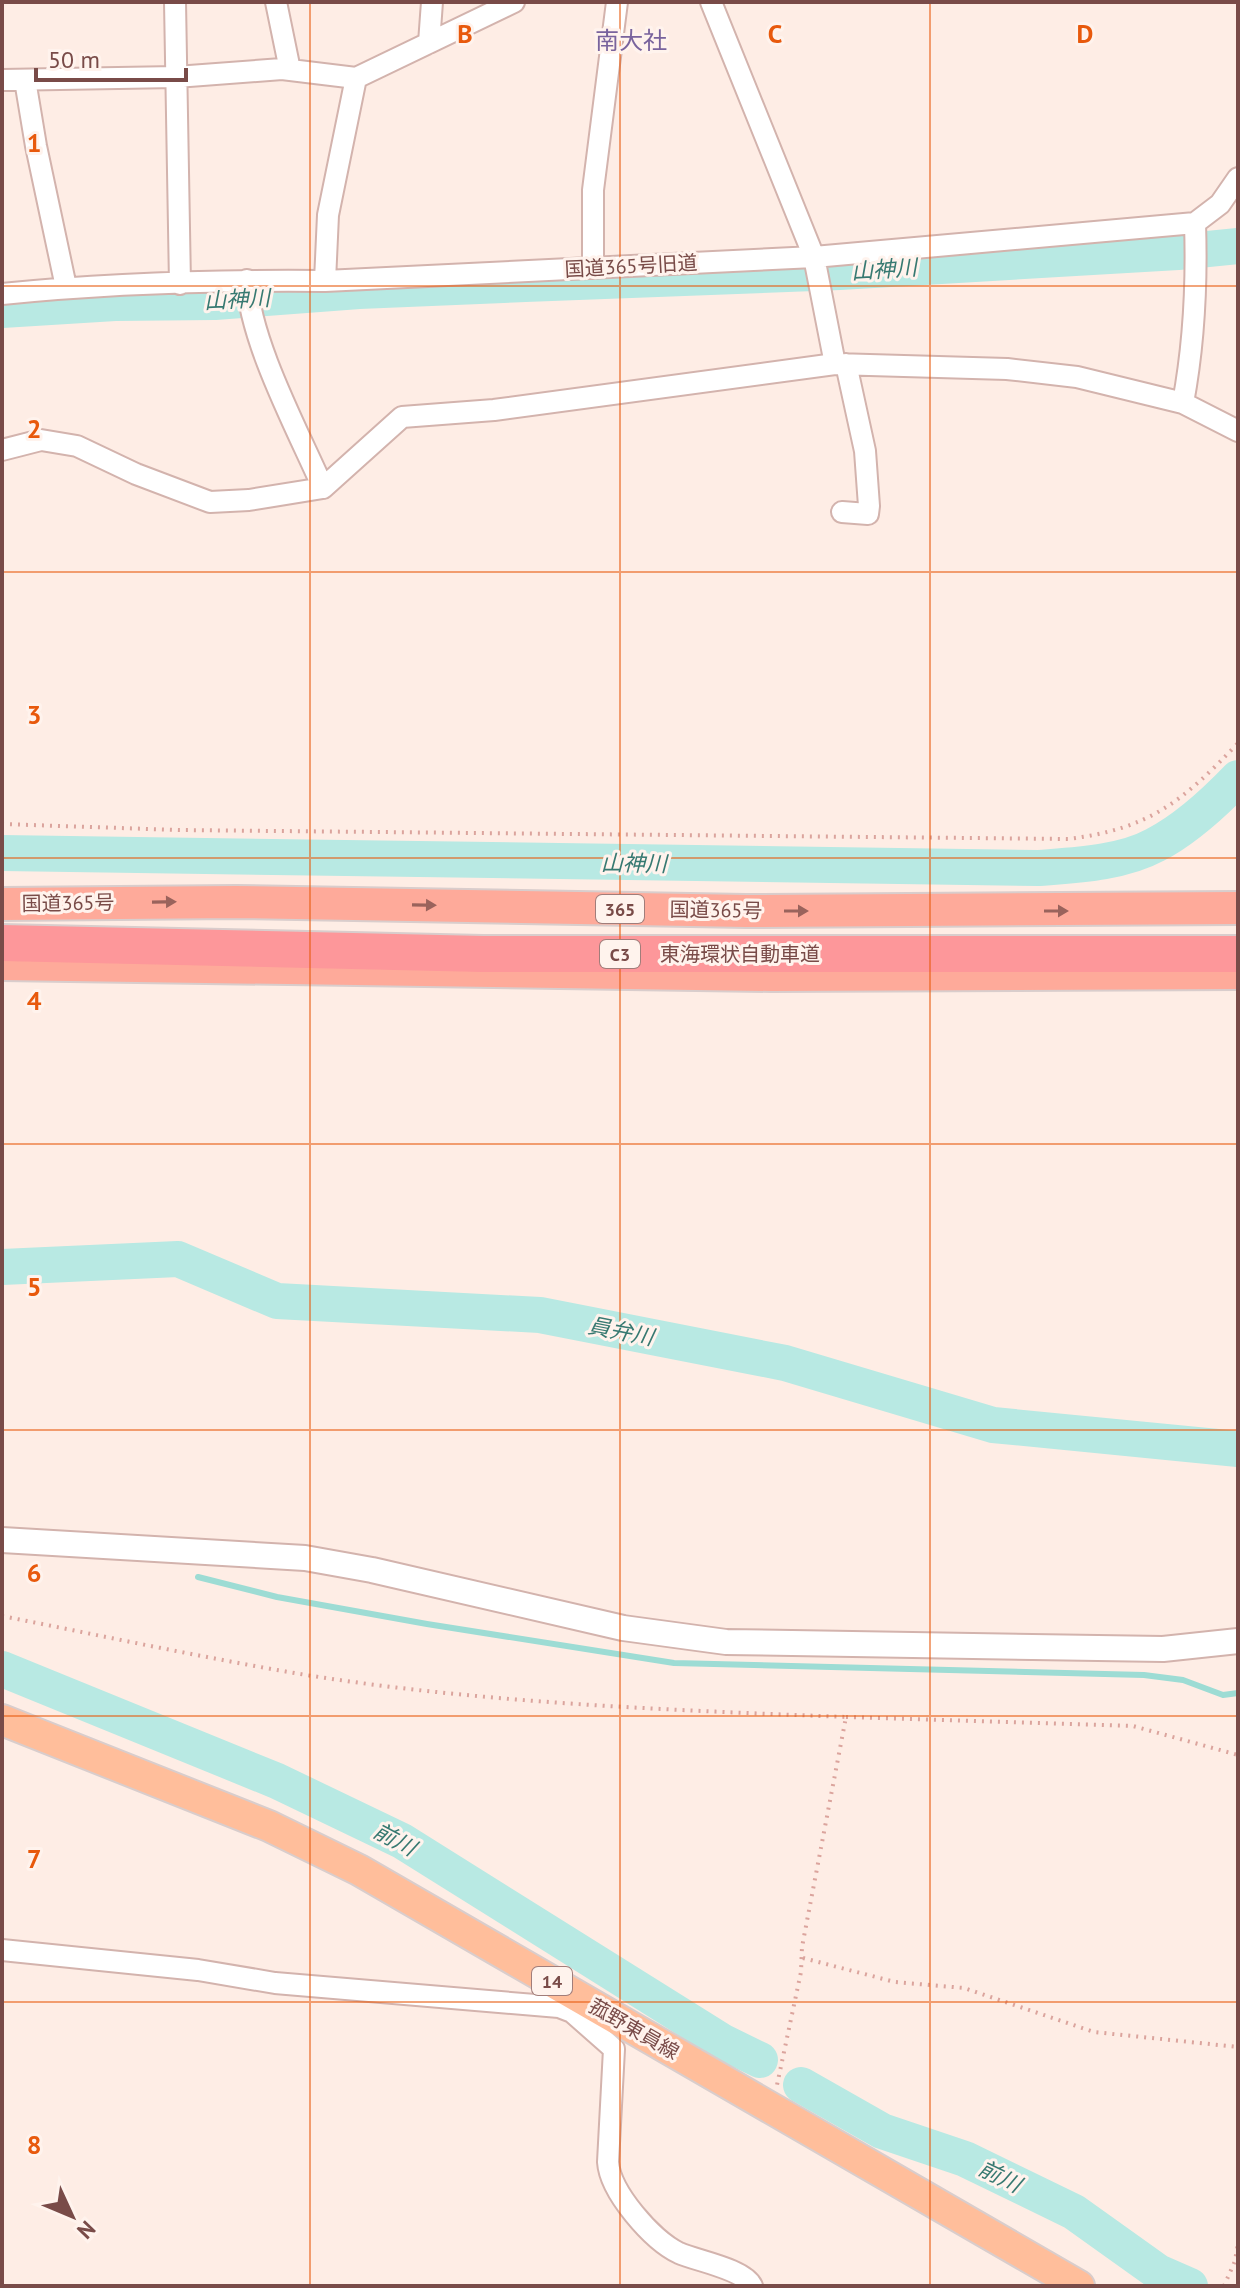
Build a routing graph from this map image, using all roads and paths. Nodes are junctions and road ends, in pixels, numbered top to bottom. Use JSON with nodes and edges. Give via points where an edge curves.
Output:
{"nodes":[{"id":1,"x":175,"y":2,"type":"edge"},
{"id":2,"x":276,"y":2,"type":"edge"},
{"id":3,"x":432,"y":2,"type":"edge"},
{"id":4,"x":514,"y":2,"type":"edge"},
{"id":5,"x":617,"y":2,"type":"edge"},
{"id":6,"x":711,"y":2,"type":"edge"},
{"id":7,"x":429,"y":43,"type":"junction"},
{"id":8,"x":290,"y":70,"type":"junction"},
{"id":9,"x":176,"y":77,"type":"junction"},
{"id":10,"x":356,"y":78,"type":"junction"},
{"id":11,"x":2,"y":80,"type":"edge"},
{"id":12,"x":25,"y":80,"type":"junction"},
{"id":13,"x":1238,"y":178,"type":"edge"},
{"id":14,"x":1196,"y":230,"type":"junction"},
{"id":15,"x":593,"y":268,"type":"junction"},
{"id":16,"x":817,"y":268,"type":"junction"},
{"id":17,"x":325,"y":281,"type":"junction"},
{"id":18,"x":180,"y":284,"type":"junction"},
{"id":19,"x":66,"y":287,"type":"junction"},
{"id":20,"x":2,"y":294,"type":"edge"},
{"id":21,"x":248,"y":295,"type":"junction"},
{"id":22,"x":840,"y":364,"type":"junction"},
{"id":23,"x":1183,"y":403,"type":"junction"},
{"id":24,"x":1238,"y":431,"type":"edge"},
{"id":25,"x":2,"y":450,"type":"edge"},
{"id":26,"x":323,"y":488,"type":"junction"},
{"id":27,"x":842,"y":512,"type":"dead end"},
{"id":28,"x":1238,"y":743,"type":"edge"},
{"id":29,"x":2,"y":824,"type":"edge"},
{"id":30,"x":2,"y":904,"type":"edge"},
{"id":31,"x":1238,"y":908,"type":"edge"},
{"id":32,"x":2,"y":943,"type":"edge"},
{"id":33,"x":1238,"y":954,"type":"edge"},
{"id":34,"x":2,"y":964,"type":"edge"},
{"id":35,"x":1238,"y":973,"type":"edge"},
{"id":36,"x":2,"y":1540,"type":"edge"},
{"id":37,"x":2,"y":1616,"type":"edge"},
{"id":38,"x":1238,"y":1641,"type":"edge"},
{"id":39,"x":846,"y":1717,"type":"junction"},
{"id":40,"x":2,"y":1720,"type":"edge"},
{"id":41,"x":1238,"y":1755,"type":"edge"},
{"id":42,"x":2,"y":1950,"type":"edge"},
{"id":43,"x":803,"y":1958,"type":"junction"},
{"id":44,"x":576,"y":2004,"type":"junction"},
{"id":45,"x":1238,"y":2047,"type":"edge"},
{"id":46,"x":771,"y":2110,"type":"junction"},
{"id":47,"x":1238,"y":2243,"type":"edge"},
{"id":48,"x":752,"y":2286,"type":"edge"},
{"id":49,"x":1079,"y":2286,"type":"edge"},
{"id":50,"x":1224,"y":2286,"type":"edge"}],
"edges":[{"from":1,"to":9,"type":"street"},
{"from":2,"to":8,"type":"street"},
{"from":3,"to":7,"type":"street"},
{"from":4,"to":7,"type":"street"},
{"from":5,"to":15,"type":"street","via":[[593,190]]},
{"from":6,"to":16,"type":"street"},
{"from":7,"to":10,"type":"street"},
{"from":8,"to":9,"type":"street"},
{"from":8,"to":10,"type":"street"},
{"from":9,"to":12,"type":"street"},
{"from":9,"to":18,"type":"street"},
{"from":10,"to":17,"type":"street","via":[[328,215]]},
{"from":11,"to":12,"type":"street"},
{"from":12,"to":19,"type":"street"},
{"from":13,"to":14,"type":"street"},
{"from":14,"to":16,"type":"street","name":"国道365号旧道"},
{"from":14,"to":23,"type":"street"},
{"from":15,"to":16,"type":"street","name":"国道365号旧道"},
{"from":15,"to":17,"type":"street","name":"国道365号旧道"},
{"from":16,"to":22,"type":"street"},
{"from":17,"to":21,"type":"street","name":"国道365号旧道"},
{"from":18,"to":19,"type":"street","name":"国道365号旧道"},
{"from":18,"to":21,"type":"street","name":"国道365号旧道"},
{"from":19,"to":20,"type":"street","name":"国道365号旧道"},
{"from":21,"to":26,"type":"street"},
{"from":22,"to":23,"type":"street","via":[[1007,369],[1077,377]]},
{"from":22,"to":26,"type":"street","via":[[494,410],[402,417]]},
{"from":22,"to":27,"type":"street","via":[[865,451],[869,506],[868,514]]},
{"from":23,"to":24,"type":"street"},
{"from":25,"to":26,"type":"street","via":[[41,440],[77,446],[210,502]]},
{"from":28,"to":29,"type":"path","via":[[1181,799],[1105,835],[1068,839]]},
{"from":30,"to":31,"type":"highway","name":"国道365号","number":"365","one_way":true,"via":[[236,902],[746,911]]},
{"from":32,"to":33,"type":"highway","name":"東海環状自動車道","number":"C3","via":[[483,954]]},
{"from":34,"to":35,"type":"highway","via":[[771,975]]},
{"from":36,"to":38,"type":"street","via":[[305,1558],[623,1628],[726,1642],[1163,1649]]},
{"from":37,"to":39,"type":"path","via":[[308,1675],[456,1693],[665,1710]]},
{"from":39,"to":41,"type":"path","via":[[1133,1726]]},
{"from":39,"to":43,"type":"path"},
{"from":40,"to":44,"type":"main road","name":"菰野東員線","number":"14","via":[[319,1850]]},
{"from":42,"to":44,"type":"street","via":[[275,1983],[559,2007]]},
{"from":43,"to":45,"type":"path","via":[[895,1982],[964,1988],[1094,2032]]},
{"from":43,"to":46,"type":"path"},
{"from":44,"to":46,"type":"main road","name":"菰野東員線","number":"14"},
{"from":44,"to":48,"type":"street","via":[[614,2049],[608,2162],[624,2203],[672,2249],[744,2276]]},
{"from":46,"to":49,"type":"main road","name":"菰野東員線","number":"14"},
{"from":47,"to":50,"type":"path"}]}
